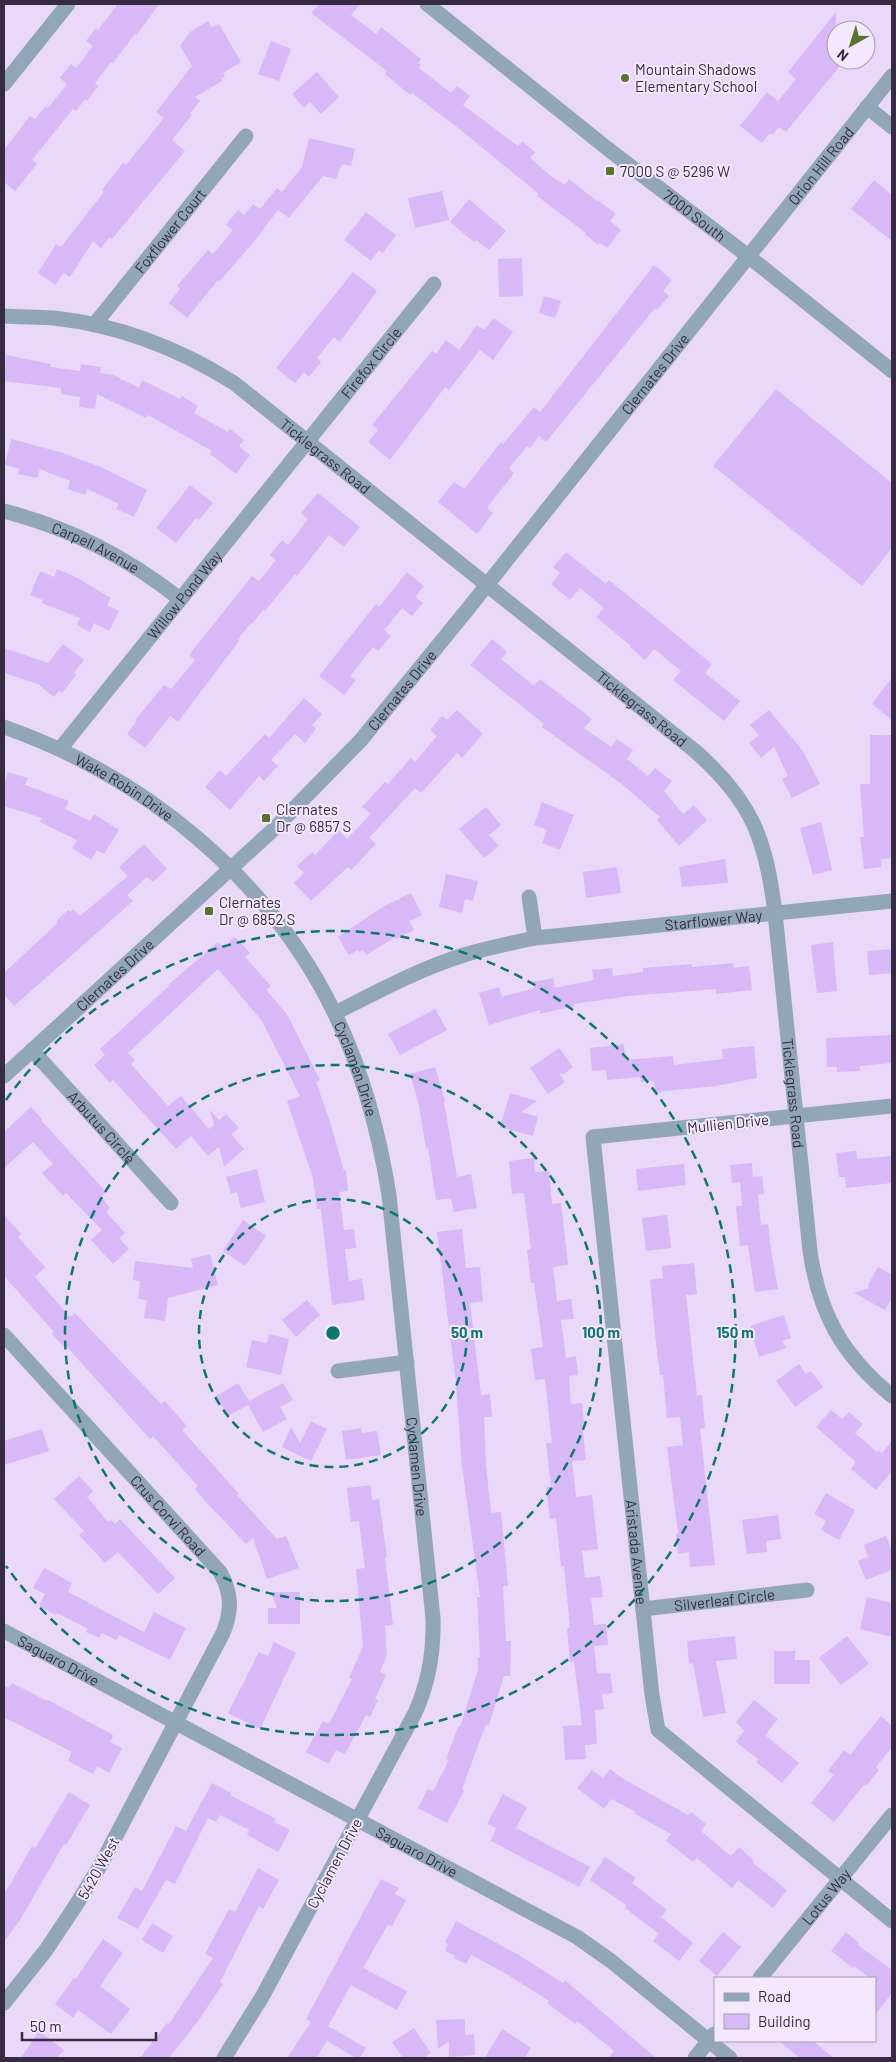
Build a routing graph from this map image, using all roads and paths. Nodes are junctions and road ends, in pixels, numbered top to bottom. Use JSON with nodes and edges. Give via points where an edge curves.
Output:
{"nodes":[{"id":1,"x":68,"y":4,"type":"edge"},
{"id":2,"x":427,"y":4,"type":"edge"},
{"id":3,"x":892,"y":76,"type":"edge"},
{"id":4,"x":4,"y":84,"type":"edge"},
{"id":5,"x":867,"y":107,"type":"junction"},
{"id":6,"x":892,"y":127,"type":"edge"},
{"id":7,"x":246,"y":136,"type":"dead end"},
{"id":8,"x":748,"y":256,"type":"junction"},
{"id":9,"x":434,"y":284,"type":"dead end"},
{"id":10,"x":4,"y":316,"type":"edge"},
{"id":11,"x":94,"y":326,"type":"junction"},
{"id":12,"x":892,"y":371,"type":"edge"},
{"id":13,"x":307,"y":440,"type":"junction"},
{"id":14,"x":4,"y":511,"type":"edge"},
{"id":15,"x":487,"y":584,"type":"junction"},
{"id":16,"x":180,"y":599,"type":"junction"},
{"id":17,"x":4,"y":727,"type":"edge"},
{"id":18,"x":60,"y":749,"type":"junction"},
{"id":19,"x":230,"y":869,"type":"junction"},
{"id":20,"x":529,"y":898,"type":"dead end"},
{"id":21,"x":892,"y":901,"type":"edge"},
{"id":22,"x":775,"y":913,"type":"junction"},
{"id":23,"x":535,"y":938,"type":"junction"},
{"id":24,"x":335,"y":1013,"type":"junction"},
{"id":25,"x":32,"y":1050,"type":"junction"},
{"id":26,"x":4,"y":1076,"type":"edge"},
{"id":27,"x":892,"y":1106,"type":"edge"},
{"id":28,"x":796,"y":1116,"type":"junction"},
{"id":29,"x":593,"y":1137,"type":"joint"},
{"id":30,"x":171,"y":1203,"type":"dead end"},
{"id":31,"x":4,"y":1336,"type":"edge"},
{"id":32,"x":407,"y":1362,"type":"junction"},
{"id":33,"x":338,"y":1371,"type":"dead end"},
{"id":34,"x":892,"y":1396,"type":"edge"},
{"id":35,"x":807,"y":1590,"type":"dead end"},
{"id":36,"x":643,"y":1609,"type":"junction"},
{"id":37,"x":4,"y":1631,"type":"edge"},
{"id":38,"x":175,"y":1722,"type":"junction"},
{"id":39,"x":892,"y":1815,"type":"edge"},
{"id":40,"x":356,"y":1820,"type":"junction"},
{"id":41,"x":840,"y":1879,"type":"junction"},
{"id":42,"x":892,"y":1921,"type":"edge"},
{"id":43,"x":761,"y":1977,"type":"edge"},
{"id":44,"x":4,"y":2003,"type":"edge"},
{"id":45,"x":712,"y":2038,"type":"edge"},
{"id":46,"x":716,"y":2042,"type":"edge"},
{"id":47,"x":224,"y":2058,"type":"edge"},
{"id":48,"x":695,"y":2058,"type":"edge"},
{"id":49,"x":730,"y":2058,"type":"edge"}],
"edges":[{"from":1,"to":4,"type":"street"},
{"from":2,"to":8,"type":"street","name":"7000 South"},
{"from":3,"to":5,"type":"street","name":"Orion Hill Road"},
{"from":5,"to":6,"type":"street"},
{"from":5,"to":8,"type":"street","name":"Orion Hill Road"},
{"from":7,"to":11,"type":"street","name":"Foxflower Court"},
{"from":8,"to":12,"type":"street","name":"7000 South"},
{"from":8,"to":15,"type":"street","name":"Clernates Drive"},
{"from":9,"to":13,"type":"street","name":"Firefox Circle"},
{"from":10,"to":11,"type":"street","name":"Ticklegrass Road","via":[[54,318]]},
{"from":11,"to":13,"type":"street","name":"Ticklegrass Road","via":[[146,339],[196,360],[234,383]]},
{"from":13,"to":15,"type":"street","name":"Ticklegrass Road"},
{"from":13,"to":16,"type":"street","name":"Willow Pond Way"},
{"from":14,"to":16,"type":"street","name":"Carpell Avenue","via":[[88,540],[145,572]]},
{"from":15,"to":19,"type":"street","name":"Clernates Drive","via":[[361,740],[305,799]]},
{"from":15,"to":22,"type":"street","name":"Ticklegrass Road","via":[[695,751],[728,783],[753,822],[762,843]]},
{"from":16,"to":18,"type":"street","name":"Willow Pond Way"},
{"from":17,"to":18,"type":"street","name":"Wake Robin Drive"},
{"from":18,"to":19,"type":"street","name":"Wake Robin Drive","via":[[147,798],[177,820]]},
{"from":19,"to":24,"type":"street","name":"Cyclamen Drive","via":[[294,945]]},
{"from":19,"to":25,"type":"street","name":"Clernates Drive"},
{"from":20,"to":23,"type":"street"},
{"from":21,"to":22,"type":"street","name":"Starflower Way"},
{"from":22,"to":23,"type":"street","name":"Starflower Way"},
{"from":22,"to":28,"type":"street","name":"Ticklegrass Road"},
{"from":23,"to":24,"type":"street","name":"Starflower Way","via":[[490,947],[436,965]]},
{"from":24,"to":32,"type":"street","name":"Cyclamen Drive","via":[[369,1102],[384,1163]]},
{"from":25,"to":26,"type":"street","name":"Clernates Drive"},
{"from":25,"to":30,"type":"street","name":"Arbutus Circle"},
{"from":27,"to":28,"type":"street","name":"Mullien Drive"},
{"from":28,"to":29,"type":"street","name":"Mullien Drive"},
{"from":28,"to":34,"type":"street","name":"Ticklegrass Road","via":[[810,1251],[823,1307],[852,1357]]},
{"from":29,"to":36,"type":"street","name":"Aristada Avenue"},
{"from":31,"to":38,"type":"street","name":"Crus Corvi Road","via":[[226,1582],[231,1605],[229,1619]]},
{"from":32,"to":33,"type":"street"},
{"from":32,"to":40,"type":"street","name":"Cyclamen Drive","via":[[433,1618],[432,1658],[422,1696]]},
{"from":35,"to":36,"type":"street","name":"Silverleaf Circle"},
{"from":36,"to":41,"type":"street","name":"Aristada Avenue","via":[[658,1730]]},
{"from":37,"to":38,"type":"street","name":"Saguaro Drive"},
{"from":38,"to":40,"type":"street","name":"Saguaro Drive"},
{"from":38,"to":44,"type":"street","name":"5420 West","via":[[100,1866],[46,1950]]},
{"from":39,"to":41,"type":"street","name":"Lotus Way"},
{"from":40,"to":45,"type":"street","name":"Saguaro Drive","via":[[577,1937]]},
{"from":40,"to":47,"type":"street","name":"Cyclamen Drive","via":[[262,1997]]},
{"from":41,"to":42,"type":"street","name":"Aristada Avenue"},
{"from":41,"to":43,"type":"street","name":"Lotus Way"},
{"from":45,"to":48,"type":"street"},
{"from":46,"to":49,"type":"street","name":"Saguaro Drive"}]}
